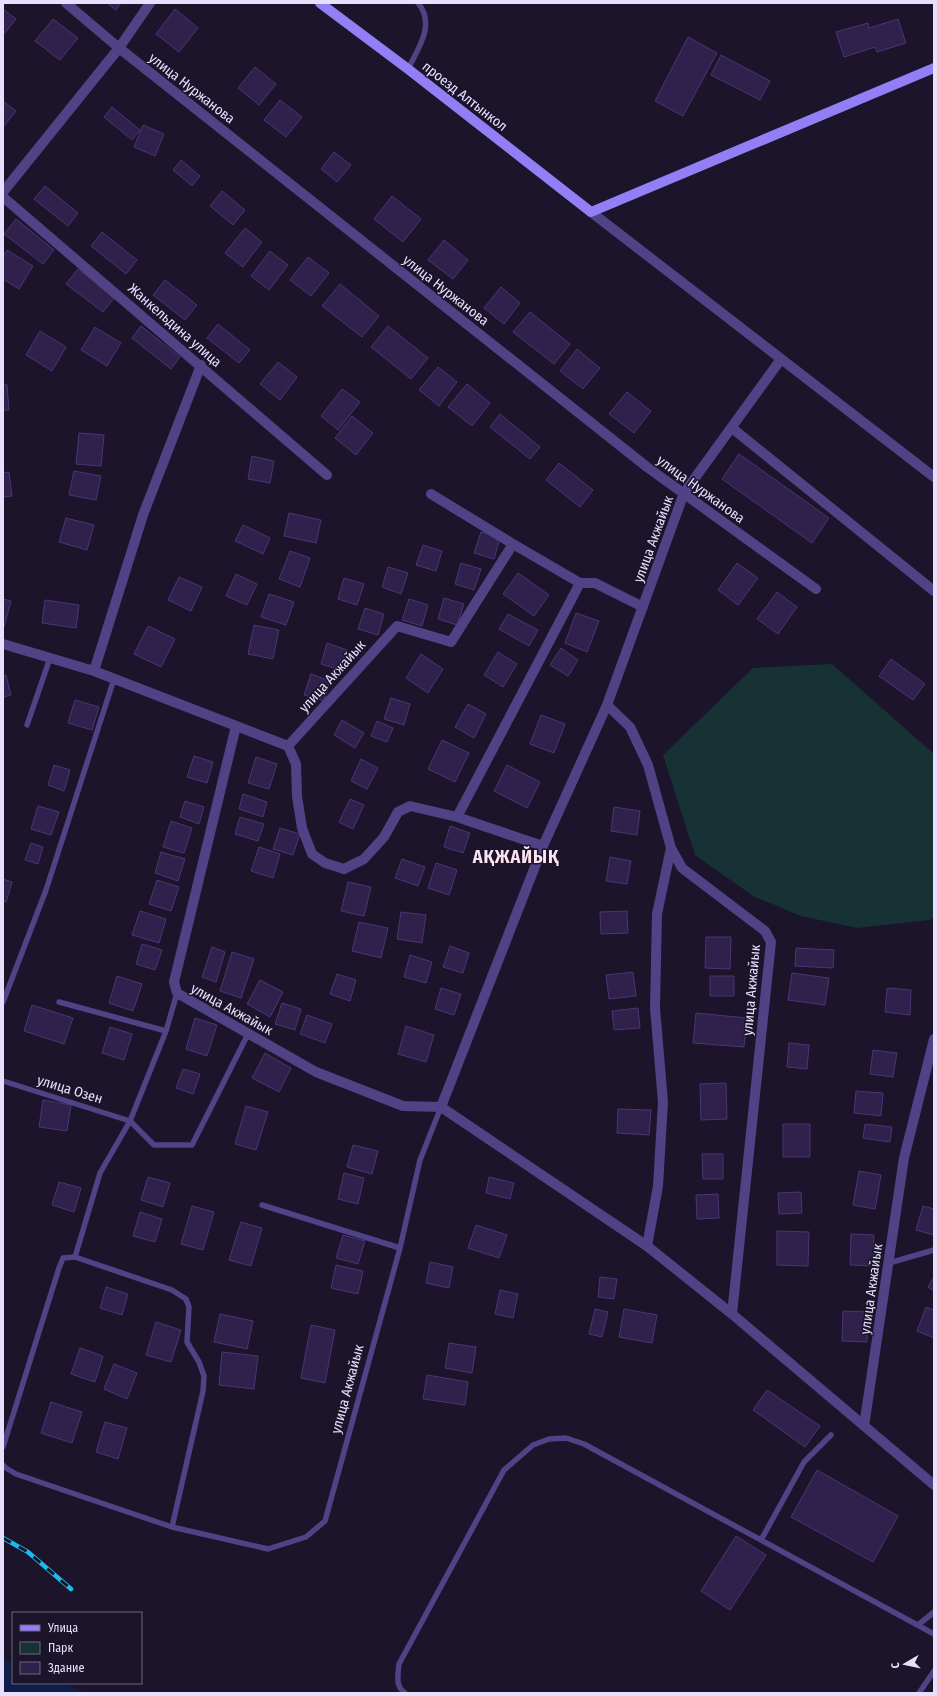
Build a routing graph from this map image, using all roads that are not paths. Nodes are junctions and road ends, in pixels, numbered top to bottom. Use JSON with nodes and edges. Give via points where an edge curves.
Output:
{"nodes":[{"id":1,"x":66,"y":3,"type":"edge"},
{"id":2,"x":150,"y":3,"type":"edge"},
{"id":3,"x":418,"y":3,"type":"edge"},
{"id":4,"x":322,"y":4,"type":"edge"},
{"id":5,"x":119,"y":48,"type":"junction"},
{"id":6,"x":934,"y":68,"type":"edge"},
{"id":7,"x":408,"y":69,"type":"junction"},
{"id":8,"x":3,"y":192,"type":"edge"},
{"id":9,"x":3,"y":196,"type":"edge"},
{"id":10,"x":590,"y":212,"type":"junction"},
{"id":11,"x":781,"y":359,"type":"junction"},
{"id":12,"x":200,"y":365,"type":"junction"},
{"id":13,"x":732,"y":428,"type":"junction"},
{"id":14,"x":327,"y":475,"type":"dead end"},
{"id":15,"x":934,"y":476,"type":"edge"},
{"id":16,"x":684,"y":493,"type":"junction"},
{"id":17,"x":431,"y":494,"type":"dead end"},
{"id":18,"x":512,"y":544,"type":"junction"},
{"id":19,"x":580,"y":583,"type":"junction"},
{"id":20,"x":816,"y":589,"type":"dead end"},
{"id":21,"x":934,"y":591,"type":"edge"},
{"id":22,"x":643,"y":607,"type":"junction"},
{"id":23,"x":3,"y":644,"type":"edge"},
{"id":24,"x":50,"y":658,"type":"junction"},
{"id":25,"x":94,"y":671,"type":"junction"},
{"id":26,"x":114,"y":679,"type":"junction"},
{"id":27,"x":607,"y":705,"type":"junction"},
{"id":28,"x":27,"y":725,"type":"dead end"},
{"id":29,"x":236,"y":726,"type":"junction"},
{"id":30,"x":288,"y":746,"type":"junction"},
{"id":31,"x":457,"y":817,"type":"junction"},
{"id":32,"x":542,"y":846,"type":"junction"},
{"id":33,"x":671,"y":848,"type":"junction"},
{"id":34,"x":177,"y":994,"type":"junction"},
{"id":35,"x":3,"y":1002,"type":"edge"},
{"id":36,"x":59,"y":1002,"type":"dead end"},
{"id":37,"x":166,"y":1031,"type":"junction"},
{"id":38,"x":248,"y":1034,"type":"junction"},
{"id":39,"x":934,"y":1039,"type":"edge"},
{"id":40,"x":3,"y":1081,"type":"edge"},
{"id":41,"x":441,"y":1107,"type":"junction"},
{"id":42,"x":130,"y":1121,"type":"junction"},
{"id":43,"x":262,"y":1205,"type":"dead end"},
{"id":44,"x":647,"y":1246,"type":"junction"},
{"id":45,"x":400,"y":1248,"type":"junction"},
{"id":46,"x":934,"y":1250,"type":"edge"},
{"id":47,"x":75,"y":1257,"type":"junction"},
{"id":48,"x":889,"y":1263,"type":"junction"},
{"id":49,"x":732,"y":1314,"type":"junction"},
{"id":50,"x":864,"y":1426,"type":"junction"},
{"id":51,"x":830,"y":1435,"type":"dead end"},
{"id":52,"x":3,"y":1447,"type":"edge"},
{"id":53,"x":3,"y":1465,"type":"edge"},
{"id":54,"x":934,"y":1485,"type":"edge"},
{"id":55,"x":172,"y":1527,"type":"junction"},
{"id":56,"x":761,"y":1540,"type":"junction"},
{"id":57,"x":934,"y":1612,"type":"edge"},
{"id":58,"x":918,"y":1625,"type":"junction"},
{"id":59,"x":934,"y":1634,"type":"edge"},
{"id":60,"x":934,"y":1670,"type":"edge"},
{"id":61,"x":404,"y":1693,"type":"edge"},
{"id":62,"x":919,"y":1693,"type":"edge"}],
"edges":[{"from":1,"to":5,"type":"street","name":"улица Нуржанова"},
{"from":2,"to":5,"type":"street"},
{"from":3,"to":7,"type":"lane","via":[[426,21],[426,34]]},
{"from":4,"to":7,"type":"main road","name":"проезд Алтынкол"},
{"from":5,"to":8,"type":"street"},
{"from":5,"to":16,"type":"street","name":"улица Нуржанова","via":[[647,467]]},
{"from":6,"to":10,"type":"main road"},
{"from":7,"to":10,"type":"main road","name":"проезд Алтынкол"},
{"from":9,"to":12,"type":"street","name":"Жанкельдина улица"},
{"from":10,"to":11,"type":"street"},
{"from":11,"to":13,"type":"street","name":"улица Акжайык"},
{"from":11,"to":15,"type":"street"},
{"from":12,"to":14,"type":"street","name":"Жанкельдина улица"},
{"from":12,"to":25,"type":"street","via":[[143,515]]},
{"from":13,"to":16,"type":"street","name":"улица Акжайык"},
{"from":13,"to":21,"type":"street"},
{"from":16,"to":20,"type":"street","name":"улица Нуржанова"},
{"from":16,"to":22,"type":"street","name":"улица Акжайык"},
{"from":17,"to":18,"type":"street"},
{"from":18,"to":19,"type":"street"},
{"from":18,"to":30,"type":"street","name":"улица Акжайык","via":[[451,642],[397,626]]},
{"from":19,"to":22,"type":"street","via":[[595,583]]},
{"from":19,"to":31,"type":"street"},
{"from":22,"to":27,"type":"street","name":"улица Акжайык"},
{"from":23,"to":24,"type":"street"},
{"from":24,"to":25,"type":"street"},
{"from":24,"to":28,"type":"lane"},
{"from":25,"to":26,"type":"street"},
{"from":26,"to":29,"type":"street"},
{"from":26,"to":35,"type":"lane","via":[[46,890]]},
{"from":27,"to":32,"type":"street","name":"улица Акжайык"},
{"from":27,"to":33,"type":"street","name":"улица Акжайык","via":[[630,728],[648,765]]},
{"from":29,"to":30,"type":"street"},
{"from":29,"to":34,"type":"street","name":"улица Акжайык","via":[[174,982]]},
{"from":30,"to":31,"type":"street","via":[[296,764],[302,828],[312,854],[325,863],[344,869],[364,859],[384,837],[398,812],[410,806]]},
{"from":31,"to":32,"type":"street"},
{"from":32,"to":41,"type":"street","name":"улица Акжайык"},
{"from":33,"to":44,"type":"street","via":[[656,914],[654,1008],[663,1102],[658,1186]]},
{"from":33,"to":49,"type":"street","name":"улица Акжайык","via":[[682,868],[765,931],[771,942]]},
{"from":34,"to":37,"type":"lane"},
{"from":34,"to":38,"type":"street","name":"улица Акжайык"},
{"from":36,"to":37,"type":"lane"},
{"from":37,"to":42,"type":"lane"},
{"from":38,"to":41,"type":"street","name":"улица Акжайык","via":[[316,1072],[404,1106]]},
{"from":38,"to":42,"type":"lane","via":[[192,1145],[154,1145]]},
{"from":39,"to":48,"type":"street","name":"улица Акжайык","via":[[904,1158]]},
{"from":40,"to":42,"type":"lane","name":"улица Озен"},
{"from":41,"to":44,"type":"street"},
{"from":41,"to":45,"type":"lane","name":"улица Акжайык","via":[[420,1160]]},
{"from":42,"to":47,"type":"lane","via":[[100,1173]]},
{"from":43,"to":45,"type":"lane"},
{"from":44,"to":49,"type":"street"},
{"from":45,"to":55,"type":"lane","name":"улица Акжайык","via":[[325,1521],[306,1537],[268,1549]]},
{"from":46,"to":48,"type":"lane"},
{"from":47,"to":52,"type":"lane","via":[[63,1258],[59,1268]]},
{"from":47,"to":55,"type":"lane","via":[[172,1290],[186,1299],[189,1307],[187,1342],[204,1376],[203,1391]]},
{"from":48,"to":50,"type":"street","name":"улица Акжайык"},
{"from":49,"to":50,"type":"street"},
{"from":50,"to":54,"type":"street"},
{"from":51,"to":56,"type":"lane","via":[[804,1462]]},
{"from":53,"to":55,"type":"lane","name":"улица Акжайык","via":[[16,1474]]},
{"from":56,"to":58,"type":"lane"},
{"from":56,"to":61,"type":"lane","via":[[584,1444],[566,1438],[549,1439],[533,1445],[504,1470],[399,1664],[397,1679],[400,1690]]},
{"from":57,"to":58,"type":"lane"},
{"from":58,"to":59,"type":"lane"},
{"from":60,"to":62,"type":"lane"}]}
